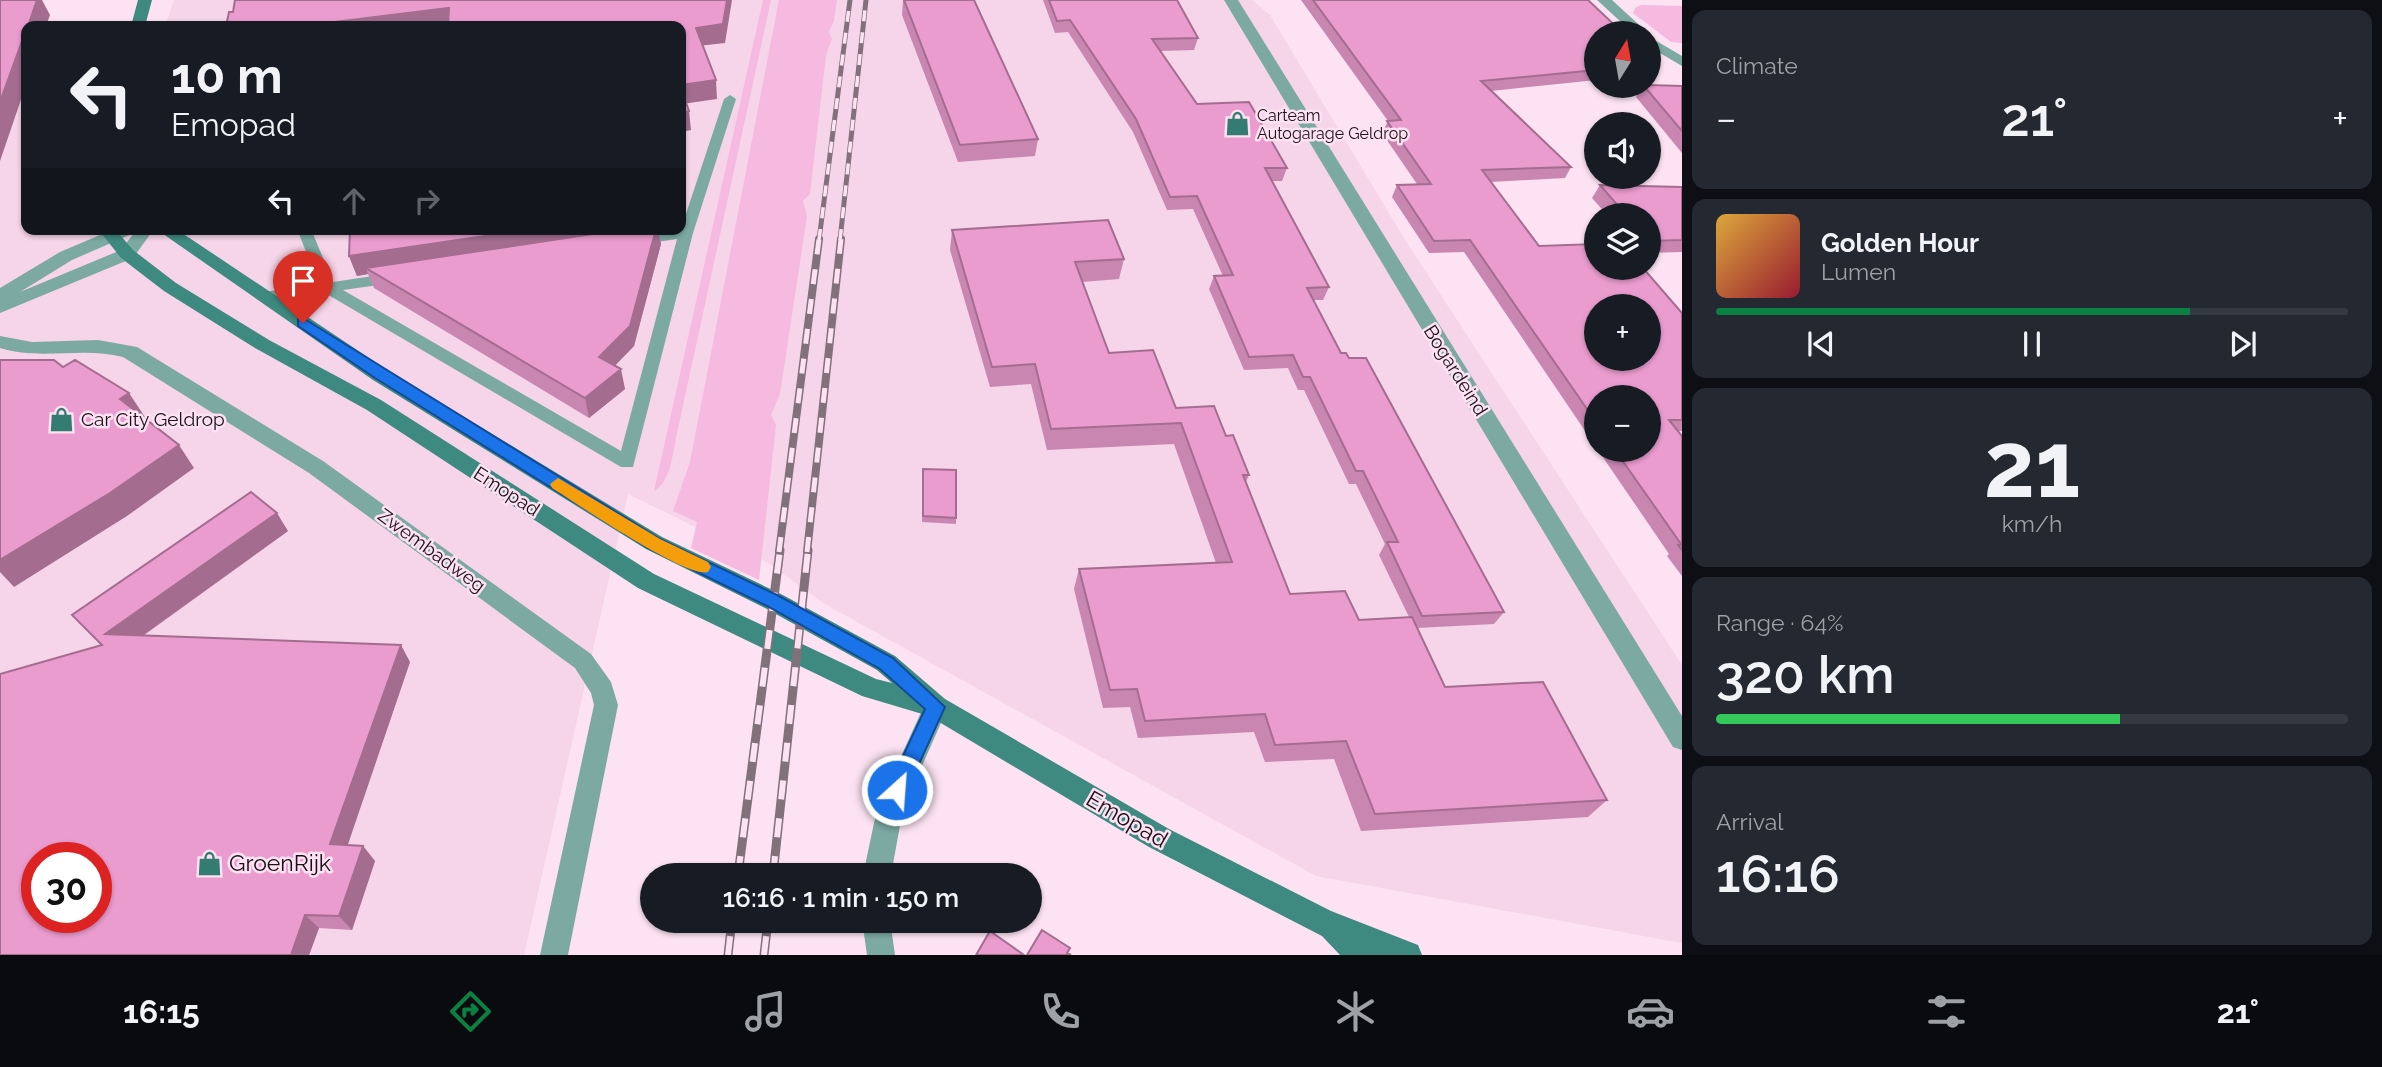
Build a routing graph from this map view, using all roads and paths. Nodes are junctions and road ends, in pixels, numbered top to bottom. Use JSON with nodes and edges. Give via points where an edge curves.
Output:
{"nodes":[{"id":1,"x":145,"y":0,"type":"edge"},
{"id":2,"x":1231,"y":0,"type":"edge"},
{"id":3,"x":1604,"y":0,"type":"edge"},
{"id":4,"x":139,"y":21,"type":"edge"},
{"id":5,"x":1628,"y":21,"type":"edge"},
{"id":6,"x":1661,"y":48,"type":"edge"},
{"id":7,"x":1682,"y":62,"type":"edge"},
{"id":8,"x":730,"y":99,"type":"dead end"},
{"id":9,"x":686,"y":233,"type":"edge"},
{"id":10,"x":107,"y":235,"type":"edge"},
{"id":11,"x":117,"y":235,"type":"edge"},
{"id":12,"x":141,"y":235,"type":"edge"},
{"id":13,"x":173,"y":235,"type":"edge"},
{"id":14,"x":306,"y":235,"type":"edge"},
{"id":15,"x":673,"y":235,"type":"edge"},
{"id":16,"x":685,"y":235,"type":"edge"},
{"id":17,"x":617,"y":244,"type":"edge"},
{"id":18,"x":127,"y":254,"type":"junction"},
{"id":19,"x":411,"y":275,"type":"edge"},
{"id":20,"x":328,"y":288,"type":"junction"},
{"id":21,"x":0,"y":296,"type":"edge"},
{"id":22,"x":264,"y":297,"type":"junction"},
{"id":23,"x":0,"y":307,"type":"edge"},
{"id":24,"x":0,"y":342,"type":"edge"},
{"id":25,"x":936,"y":707,"type":"junction"},
{"id":26,"x":1682,"y":739,"type":"edge"},
{"id":27,"x":879,"y":863,"type":"edge"},
{"id":28,"x":1323,"y":922,"type":"junction"},
{"id":29,"x":878,"y":933,"type":"edge"},
{"id":30,"x":554,"y":955,"type":"edge"},
{"id":31,"x":881,"y":955,"type":"edge"},
{"id":32,"x":1362,"y":955,"type":"edge"},
{"id":33,"x":1408,"y":955,"type":"edge"}],
"edges":[{"from":1,"to":4,"type":"main road"},
{"from":2,"to":26,"type":"street","name":"Bogardeind"},
{"from":3,"to":5,"type":"street"},
{"from":6,"to":7,"type":"street"},
{"from":8,"to":9,"type":"lane"},
{"from":10,"to":21,"type":"street"},
{"from":11,"to":18,"type":"main road","name":"Emopad"},
{"from":12,"to":18,"type":"street"},
{"from":13,"to":22,"type":"main road","name":"Emopad"},
{"from":14,"to":20,"type":"lane"},
{"from":15,"to":17,"type":"lane"},
{"from":16,"to":20,"type":"lane","via":[[627,462]]},
{"from":18,"to":23,"type":"street"},
{"from":18,"to":25,"type":"main road","name":"Emopad","via":[[181,294],[374,405],[646,581],[871,688]]},
{"from":19,"to":20,"type":"lane"},
{"from":20,"to":22,"type":"lane"},
{"from":22,"to":25,"type":"main road","name":"Emopad","via":[[654,543],[886,663]]},
{"from":24,"to":30,"type":"street","name":"Zwembadweg","via":[[20,348],[109,346],[130,352],[316,467],[583,661],[606,705]]},
{"from":25,"to":27,"type":"street","via":[[897,790]]},
{"from":25,"to":28,"type":"main road","name":"Emopad","via":[[1159,838]]},
{"from":28,"to":32,"type":"main road","name":"Emopad"},
{"from":28,"to":33,"type":"main road","name":"Emopad"},
{"from":29,"to":31,"type":"street"}]}
